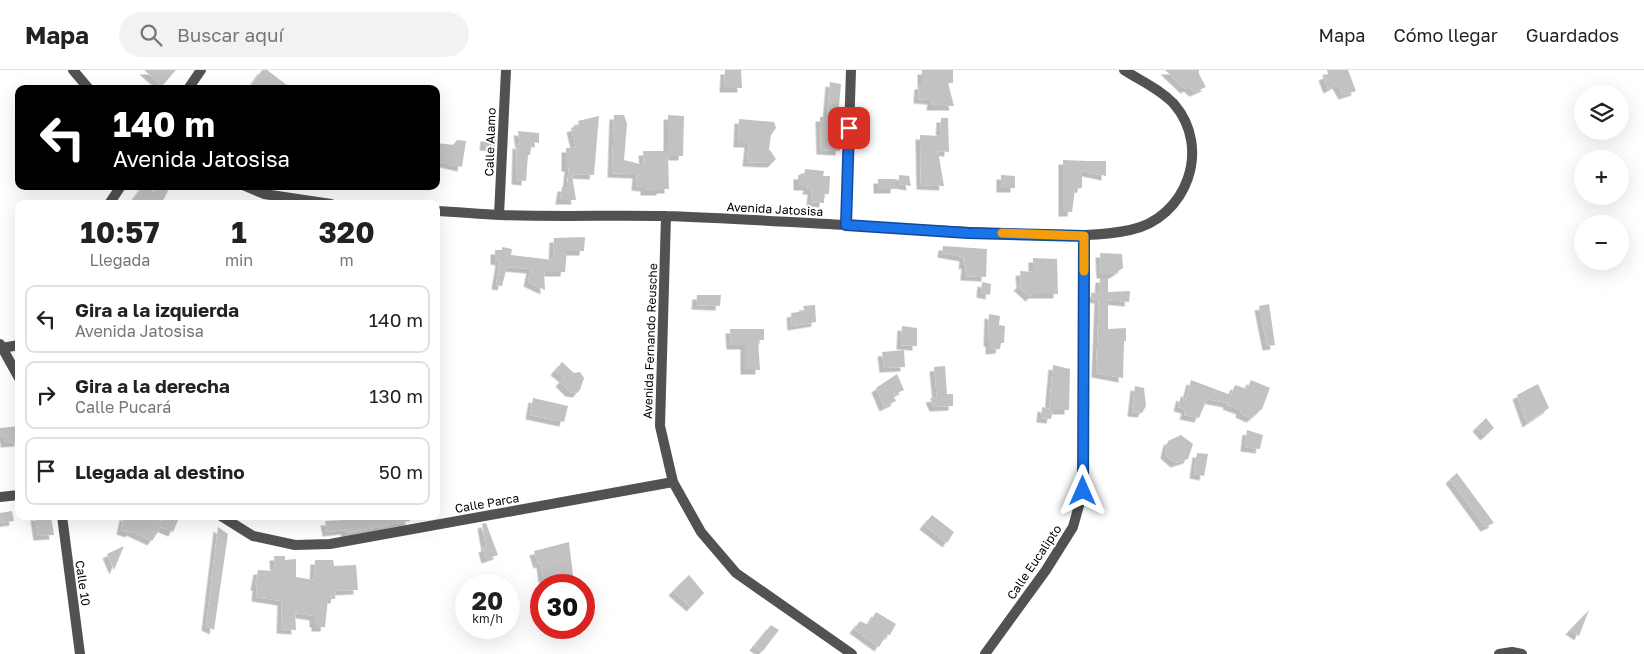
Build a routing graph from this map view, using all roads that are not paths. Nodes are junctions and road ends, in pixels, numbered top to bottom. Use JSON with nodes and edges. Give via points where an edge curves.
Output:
{"nodes":[{"id":1,"x":73,"y":70,"type":"edge"},
{"id":2,"x":201,"y":70,"type":"edge"},
{"id":3,"x":506,"y":70,"type":"edge"},
{"id":4,"x":851,"y":70,"type":"edge"},
{"id":5,"x":1124,"y":70,"type":"edge"},
{"id":6,"x":86,"y":85,"type":"edge"},
{"id":7,"x":191,"y":85,"type":"edge"},
{"id":8,"x":254,"y":190,"type":"edge"},
{"id":9,"x":304,"y":200,"type":"edge"},
{"id":10,"x":440,"y":211,"type":"edge"},
{"id":11,"x":500,"y":215,"type":"junction"},
{"id":12,"x":666,"y":216,"type":"junction"},
{"id":13,"x":846,"y":225,"type":"junction"},
{"id":14,"x":1084,"y":236,"type":"junction"},
{"id":15,"x":15,"y":345,"type":"edge"},
{"id":16,"x":1,"y":346,"type":"edge"},
{"id":17,"x":15,"y":371,"type":"edge"},
{"id":18,"x":674,"y":482,"type":"junction"},
{"id":19,"x":15,"y":496,"type":"edge"},
{"id":20,"x":0,"y":497,"type":"edge"},
{"id":21,"x":63,"y":520,"type":"edge"},
{"id":22,"x":227,"y":520,"type":"edge"},
{"id":23,"x":80,"y":654,"type":"edge"},
{"id":24,"x":852,"y":654,"type":"edge"},
{"id":25,"x":985,"y":654,"type":"edge"},
{"id":26,"x":1499,"y":654,"type":"edge"},
{"id":27,"x":1522,"y":654,"type":"edge"}],
"edges":[{"from":1,"to":6,"type":"street"},
{"from":2,"to":7,"type":"street"},
{"from":3,"to":11,"type":"street","name":"Calle Alamo"},
{"from":4,"to":13,"type":"street"},
{"from":5,"to":14,"type":"street","name":"Avenida Jatosisa","via":[[1160,92],[1183,117],[1192,146],[1190,175],[1175,204],[1147,225]]},
{"from":8,"to":9,"type":"street"},
{"from":10,"to":11,"type":"street","name":"Avenida Jatosisa"},
{"from":11,"to":12,"type":"street","name":"Avenida Jatosisa"},
{"from":12,"to":13,"type":"street","name":"Avenida Jatosisa"},
{"from":12,"to":18,"type":"street","name":"Avenida Fernando Reusche","via":[[660,426]]},
{"from":13,"to":14,"type":"street","name":"Avenida Jatosisa"},
{"from":14,"to":25,"type":"street","name":"Calle Eucalipto","via":[[1083,491],[1073,527]]},
{"from":15,"to":16,"type":"street"},
{"from":16,"to":17,"type":"street"},
{"from":18,"to":22,"type":"street","name":"Calle Parca","via":[[330,544],[295,545],[253,536]]},
{"from":18,"to":24,"type":"street","name":"Avenida Fernando Reusche","via":[[701,532],[736,573]]},
{"from":19,"to":20,"type":"street"},
{"from":21,"to":23,"type":"street","name":"Calle 10"},
{"from":26,"to":27,"type":"street"}]}
